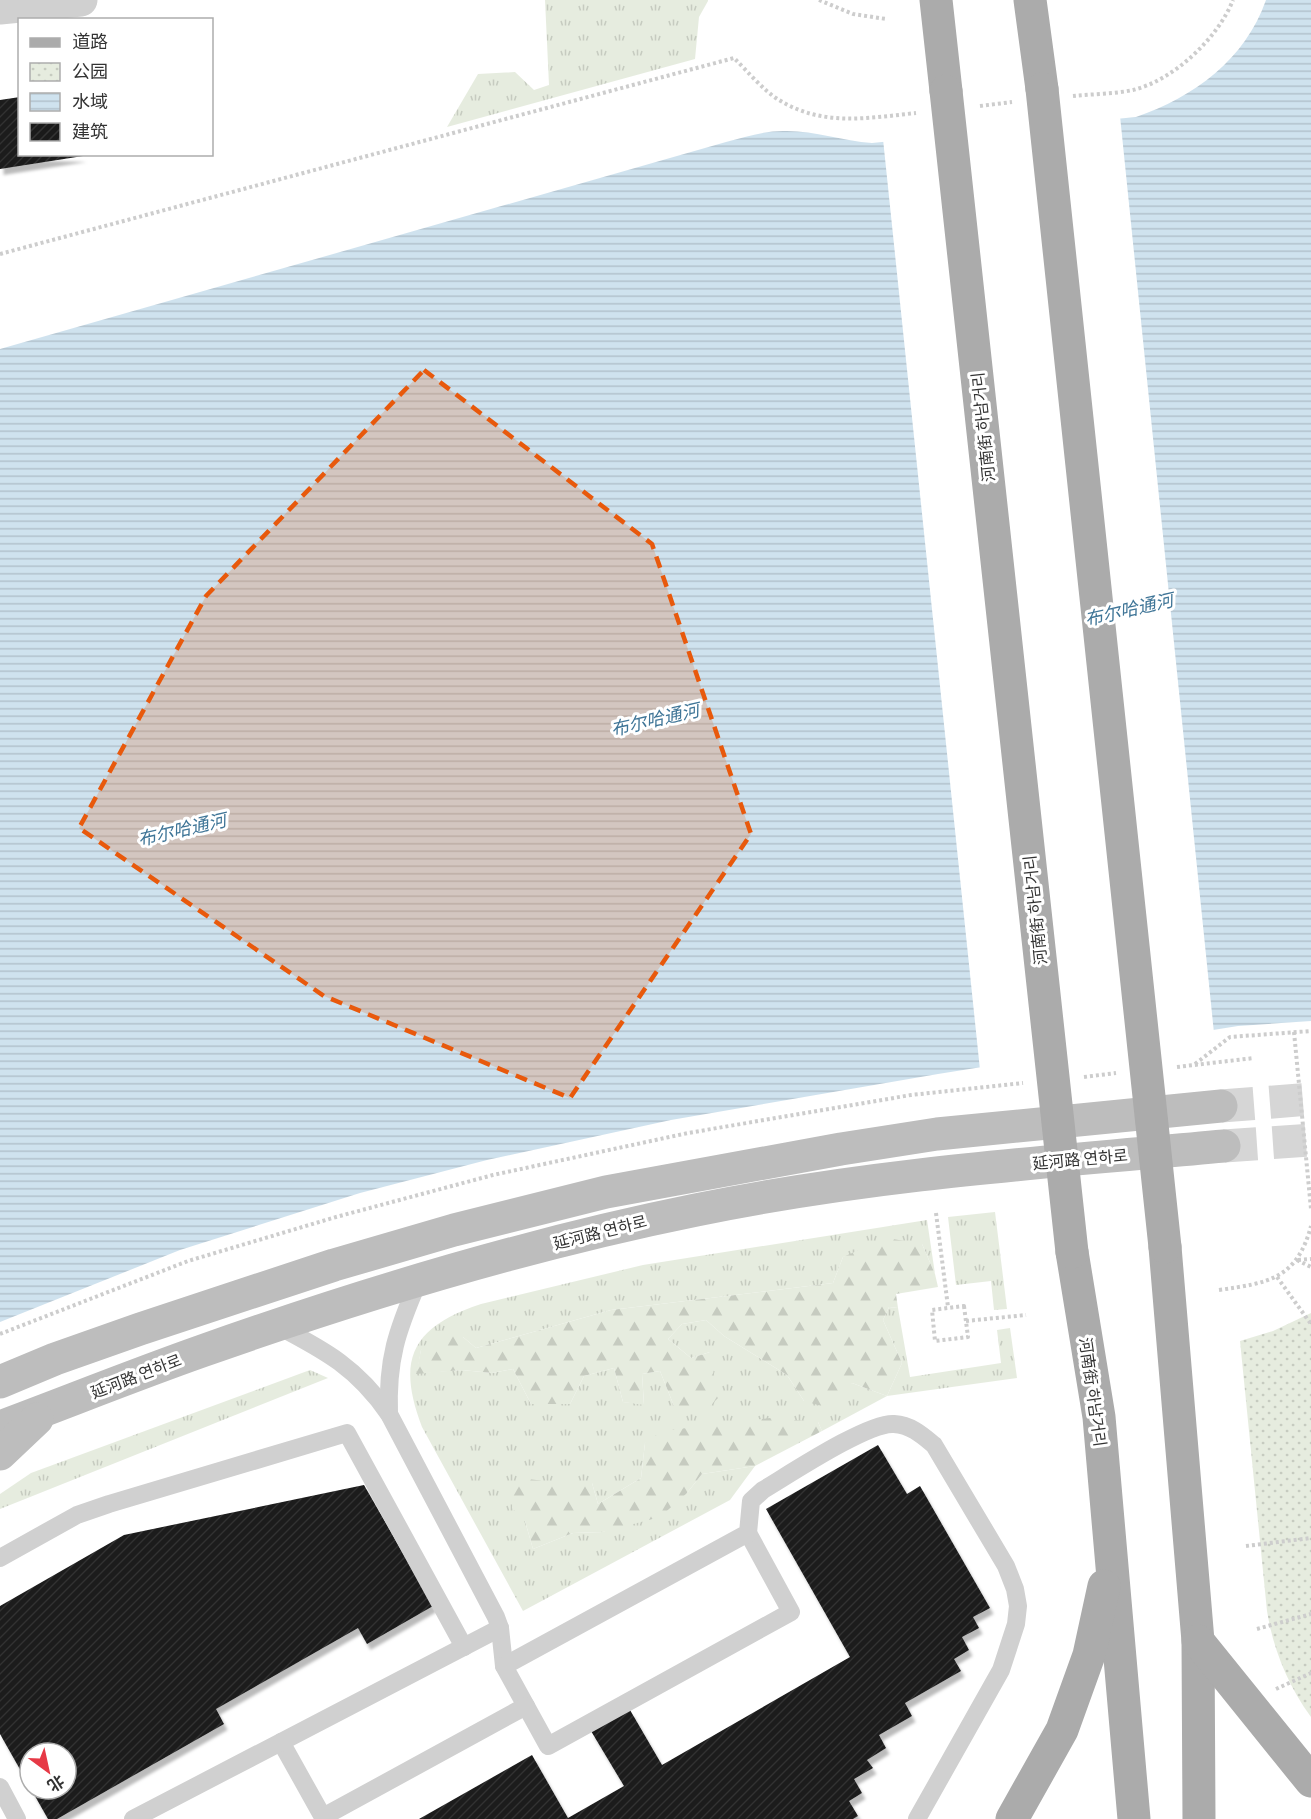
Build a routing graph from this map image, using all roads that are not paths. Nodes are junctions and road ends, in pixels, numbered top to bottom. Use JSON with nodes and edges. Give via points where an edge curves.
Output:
{"nodes":[{"id":1,"x":81,"y":0,"type":"edge"},
{"id":2,"x":936,"y":0,"type":"edge"},
{"id":3,"x":1030,"y":0,"type":"edge"},
{"id":4,"x":0,"y":8,"type":"edge"},
{"id":5,"x":1221,"y":1106,"type":"tunnel mouth"},
{"id":6,"x":1224,"y":1146,"type":"tunnel mouth"},
{"id":7,"x":1155,"y":1152,"type":"junction"},
{"id":8,"x":418,"y":1282,"type":"junction"},
{"id":9,"x":278,"y":1326,"type":"junction"},
{"id":10,"x":0,"y":1382,"type":"edge"},
{"id":11,"x":47,"y":1410,"type":"junction"},
{"id":12,"x":389,"y":1414,"type":"junction"},
{"id":13,"x":0,"y":1427,"type":"edge"},
{"id":14,"x":0,"y":1454,"type":"edge"},
{"id":15,"x":748,"y":1533,"type":"junction"},
{"id":16,"x":1111,"y":1555,"type":"junction"},
{"id":17,"x":0,"y":1558,"type":"edge"},
{"id":18,"x":500,"y":1628,"type":"junction"},
{"id":19,"x":1198,"y":1641,"type":"junction"},
{"id":20,"x":464,"y":1647,"type":"junction"},
{"id":21,"x":504,"y":1666,"type":"junction"},
{"id":22,"x":526,"y":1706,"type":"junction"},
{"id":23,"x":281,"y":1742,"type":"junction"},
{"id":24,"x":1311,"y":1781,"type":"edge"},
{"id":25,"x":0,"y":1786,"type":"edge"},
{"id":26,"x":323,"y":1818,"type":"edge"},
{"id":27,"x":17,"y":1819,"type":"edge"},
{"id":28,"x":133,"y":1819,"type":"edge"},
{"id":29,"x":917,"y":1819,"type":"edge"},
{"id":30,"x":1012,"y":1819,"type":"edge"},
{"id":31,"x":1134,"y":1819,"type":"edge"},
{"id":32,"x":1199,"y":1819,"type":"edge"}],
"edges":[{"from":1,"to":4,"type":"street"},
{"from":2,"to":16,"type":"main road","name":"河南街 하남거리","bridge":true,"via":[[1072,1252],[1099,1417]]},
{"from":3,"to":7,"type":"main road","bridge":true},
{"from":5,"to":10,"type":"main road","via":[[937,1134],[606,1192],[334,1265],[140,1329]]},
{"from":6,"to":7,"type":"main road","name":"延河路 연하로"},
{"from":7,"to":8,"type":"main road","name":"延河路 연하로","via":[[895,1178],[699,1209],[569,1238]]},
{"from":7,"to":19,"type":"main road","bridge":true},
{"from":8,"to":9,"type":"main road","name":"延河路 연하로"},
{"from":8,"to":12,"type":"lane","via":[[391,1358]]},
{"from":9,"to":11,"type":"main road","name":"延河路 연하로"},
{"from":9,"to":12,"type":"lane","via":[[337,1359],[376,1395]]},
{"from":11,"to":13,"type":"main road","name":"延河路 연하로"},
{"from":11,"to":14,"type":"main road"},
{"from":12,"to":18,"type":"lane"},
{"from":15,"to":21,"type":"lane"},
{"from":15,"to":22,"type":"lane","via":[[791,1612],[548,1746]]},
{"from":15,"to":29,"type":"lane","via":[[751,1501],[763,1490],[866,1430],[891,1423],[921,1433],[934,1445],[1006,1566],[1018,1606],[1001,1670]]},
{"from":16,"to":30,"type":"main road","via":[[1089,1655],[1062,1730]]},
{"from":16,"to":31,"type":"main road","name":"河南街 하남거리"},
{"from":17,"to":20,"type":"lane","via":[[77,1515],[347,1433]]},
{"from":18,"to":20,"type":"lane"},
{"from":18,"to":21,"type":"lane"},
{"from":19,"to":24,"type":"main road"},
{"from":19,"to":32,"type":"main road"},
{"from":20,"to":23,"type":"lane"},
{"from":21,"to":22,"type":"lane"},
{"from":22,"to":26,"type":"lane"},
{"from":23,"to":26,"type":"lane"},
{"from":23,"to":28,"type":"lane"},
{"from":25,"to":27,"type":"lane"}]}
